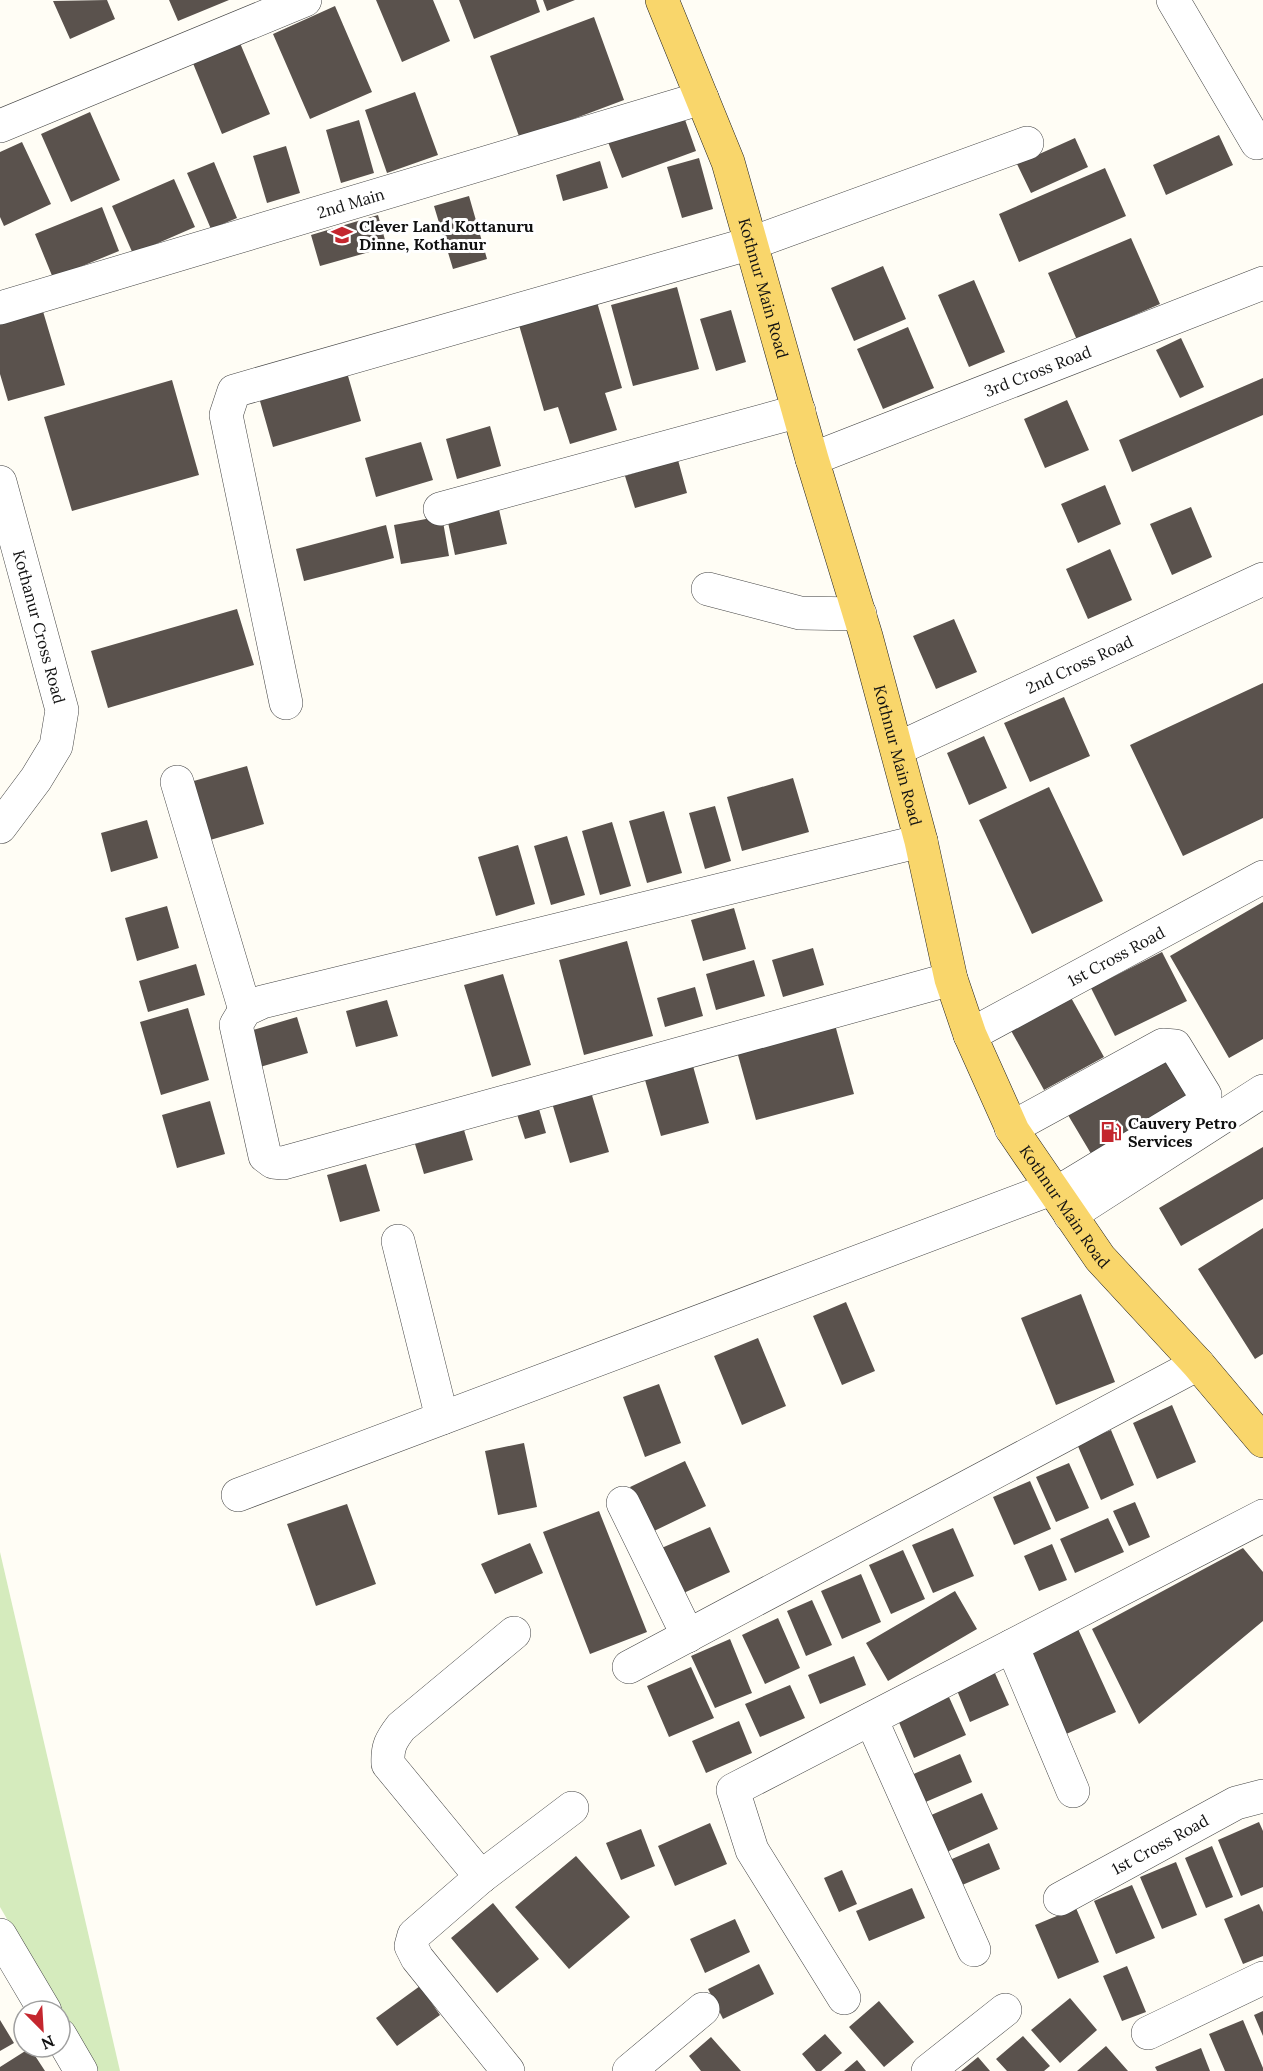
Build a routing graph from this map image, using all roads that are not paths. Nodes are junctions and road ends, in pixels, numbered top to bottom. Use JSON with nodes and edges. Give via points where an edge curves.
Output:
{"nodes":[{"id":1,"x":305,"y":0,"type":"edge"},
{"id":2,"x":662,"y":0,"type":"edge"},
{"id":3,"x":1173,"y":0,"type":"edge"},
{"id":4,"x":702,"y":98,"type":"junction"},
{"id":5,"x":0,"y":126,"type":"edge"},
{"id":6,"x":1027,"y":143,"type":"dead end"},
{"id":7,"x":1257,"y":143,"type":"dead end"},
{"id":8,"x":752,"y":243,"type":"junction"},
{"id":9,"x":1263,"y":284,"type":"edge"},
{"id":10,"x":0,"y":308,"type":"edge"},
{"id":11,"x":799,"y":411,"type":"junction"},
{"id":12,"x":812,"y":459,"type":"junction"},
{"id":13,"x":0,"y":483,"type":"edge"},
{"id":14,"x":440,"y":509,"type":"dead end"},
{"id":15,"x":1263,"y":579,"type":"edge"},
{"id":16,"x":708,"y":589,"type":"dead end"},
{"id":17,"x":860,"y":614,"type":"junction"},
{"id":18,"x":286,"y":703,"type":"dead end"},
{"id":19,"x":897,"y":749,"type":"junction"},
{"id":20,"x":177,"y":782,"type":"dead end"},
{"id":21,"x":0,"y":827,"type":"edge"},
{"id":22,"x":921,"y":841,"type":"junction"},
{"id":23,"x":1263,"y":877,"type":"edge"},
{"id":24,"x":951,"y":979,"type":"junction"},
{"id":25,"x":245,"y":1010,"type":"junction"},
{"id":26,"x":970,"y":1035,"type":"junction"},
{"id":27,"x":1263,"y":1091,"type":"edge"},
{"id":28,"x":1011,"y":1128,"type":"junction"},
{"id":29,"x":1059,"y":1199,"type":"junction"},
{"id":30,"x":398,"y":1241,"type":"dead end"},
{"id":31,"x":1198,"y":1364,"type":"junction"},
{"id":32,"x":442,"y":1418,"type":"junction"},
{"id":33,"x":1263,"y":1441,"type":"edge"},
{"id":34,"x":238,"y":1495,"type":"dead end"},
{"id":35,"x":623,"y":1503,"type":"dead end"},
{"id":36,"x":1263,"y":1516,"type":"edge"},
{"id":37,"x":514,"y":1633,"type":"dead end"},
{"id":38,"x":688,"y":1636,"type":"junction"},
{"id":39,"x":1012,"y":1646,"type":"junction"},
{"id":40,"x":629,"y":1667,"type":"dead end"},
{"id":41,"x":871,"y":1719,"type":"junction"},
{"id":42,"x":1073,"y":1791,"type":"dead end"},
{"id":43,"x":1263,"y":1796,"type":"edge"},
{"id":44,"x":572,"y":1808,"type":"dead end"},
{"id":45,"x":481,"y":1878,"type":"junction"},
{"id":46,"x":1060,"y":1899,"type":"dead end"},
{"id":47,"x":0,"y":1935,"type":"edge"},
{"id":48,"x":974,"y":1950,"type":"dead end"},
{"id":49,"x":1263,"y":1978,"type":"edge"},
{"id":50,"x":844,"y":1998,"type":"dead end"},
{"id":51,"x":38,"y":1999,"type":"edge"},
{"id":52,"x":704,"y":2009,"type":"dead end"},
{"id":53,"x":1005,"y":2010,"type":"dead end"},
{"id":54,"x":1148,"y":2033,"type":"dead end"},
{"id":55,"x":72,"y":2056,"type":"edge"},
{"id":56,"x":81,"y":2071,"type":"edge"},
{"id":57,"x":508,"y":2071,"type":"edge"},
{"id":58,"x":629,"y":2071,"type":"edge"},
{"id":59,"x":928,"y":2071,"type":"edge"}],
"edges":[{"from":1,"to":5,"type":"street"},
{"from":2,"to":4,"type":"main road","name":"Kothnur Main Road"},
{"from":3,"to":7,"type":"street"},
{"from":4,"to":8,"type":"main road","name":"Kothnur Main Road","via":[[728,162]]},
{"from":4,"to":10,"type":"street","name":"2nd Main"},
{"from":6,"to":8,"type":"street"},
{"from":8,"to":11,"type":"main road","name":"Kothnur Main Road"},
{"from":8,"to":18,"type":"street","via":[[234,391],[226,415]]},
{"from":9,"to":12,"type":"street","name":"3rd Cross Road"},
{"from":11,"to":12,"type":"main road","name":"Kothnur Main Road"},
{"from":11,"to":14,"type":"street"},
{"from":12,"to":17,"type":"main road","name":"Kothnur Main Road"},
{"from":13,"to":21,"type":"street","name":"Kothanur Cross Road","via":[[62,710],[56,746]]},
{"from":15,"to":19,"type":"street","name":"2nd Cross Road"},
{"from":16,"to":17,"type":"street","via":[[800,613]]},
{"from":17,"to":19,"type":"main road","name":"Kothnur Main Road"},
{"from":19,"to":22,"type":"main road","name":"Kothnur Main Road"},
{"from":20,"to":25,"type":"street"},
{"from":22,"to":24,"type":"main road","name":"Kothnur Main Road"},
{"from":22,"to":25,"type":"street","via":[[262,1002]]},
{"from":23,"to":26,"type":"street","name":"1st Cross Road"},
{"from":24,"to":25,"type":"street","via":[[283,1163],[265,1156],[236,1025]]},
{"from":24,"to":26,"type":"main road","name":"Kothnur Main Road"},
{"from":26,"to":28,"type":"main road","name":"Kothnur Main Road"},
{"from":27,"to":29,"type":"street"},
{"from":28,"to":29,"type":"main road","name":"Kothnur Main Road"},
{"from":28,"to":29,"type":"street","via":[[1163,1045],[1175,1046],[1205,1095],[1200,1106]]},
{"from":29,"to":31,"type":"main road","name":"Kothnur Main Road","via":[[1100,1258]]},
{"from":29,"to":32,"type":"street"},
{"from":30,"to":32,"type":"street"},
{"from":31,"to":33,"type":"main road","name":"Kothnur Main Road"},
{"from":31,"to":38,"type":"street"},
{"from":32,"to":34,"type":"street"},
{"from":35,"to":38,"type":"street"},
{"from":36,"to":39,"type":"street"},
{"from":37,"to":45,"type":"street","via":[[401,1727],[387,1752],[388,1764]]},
{"from":38,"to":40,"type":"street"},
{"from":39,"to":41,"type":"street"},
{"from":39,"to":42,"type":"street"},
{"from":41,"to":48,"type":"street"},
{"from":41,"to":50,"type":"street","via":[[733,1790],[752,1850]]},
{"from":43,"to":46,"type":"street","name":"1st Cross Road","via":[[1236,1803]]},
{"from":44,"to":45,"type":"street"},
{"from":45,"to":57,"type":"street","via":[[414,1935],[411,1946]]},
{"from":47,"to":51,"type":"street"},
{"from":49,"to":54,"type":"street"},
{"from":52,"to":58,"type":"street"},
{"from":53,"to":59,"type":"street"},
{"from":55,"to":56,"type":"street"}]}
